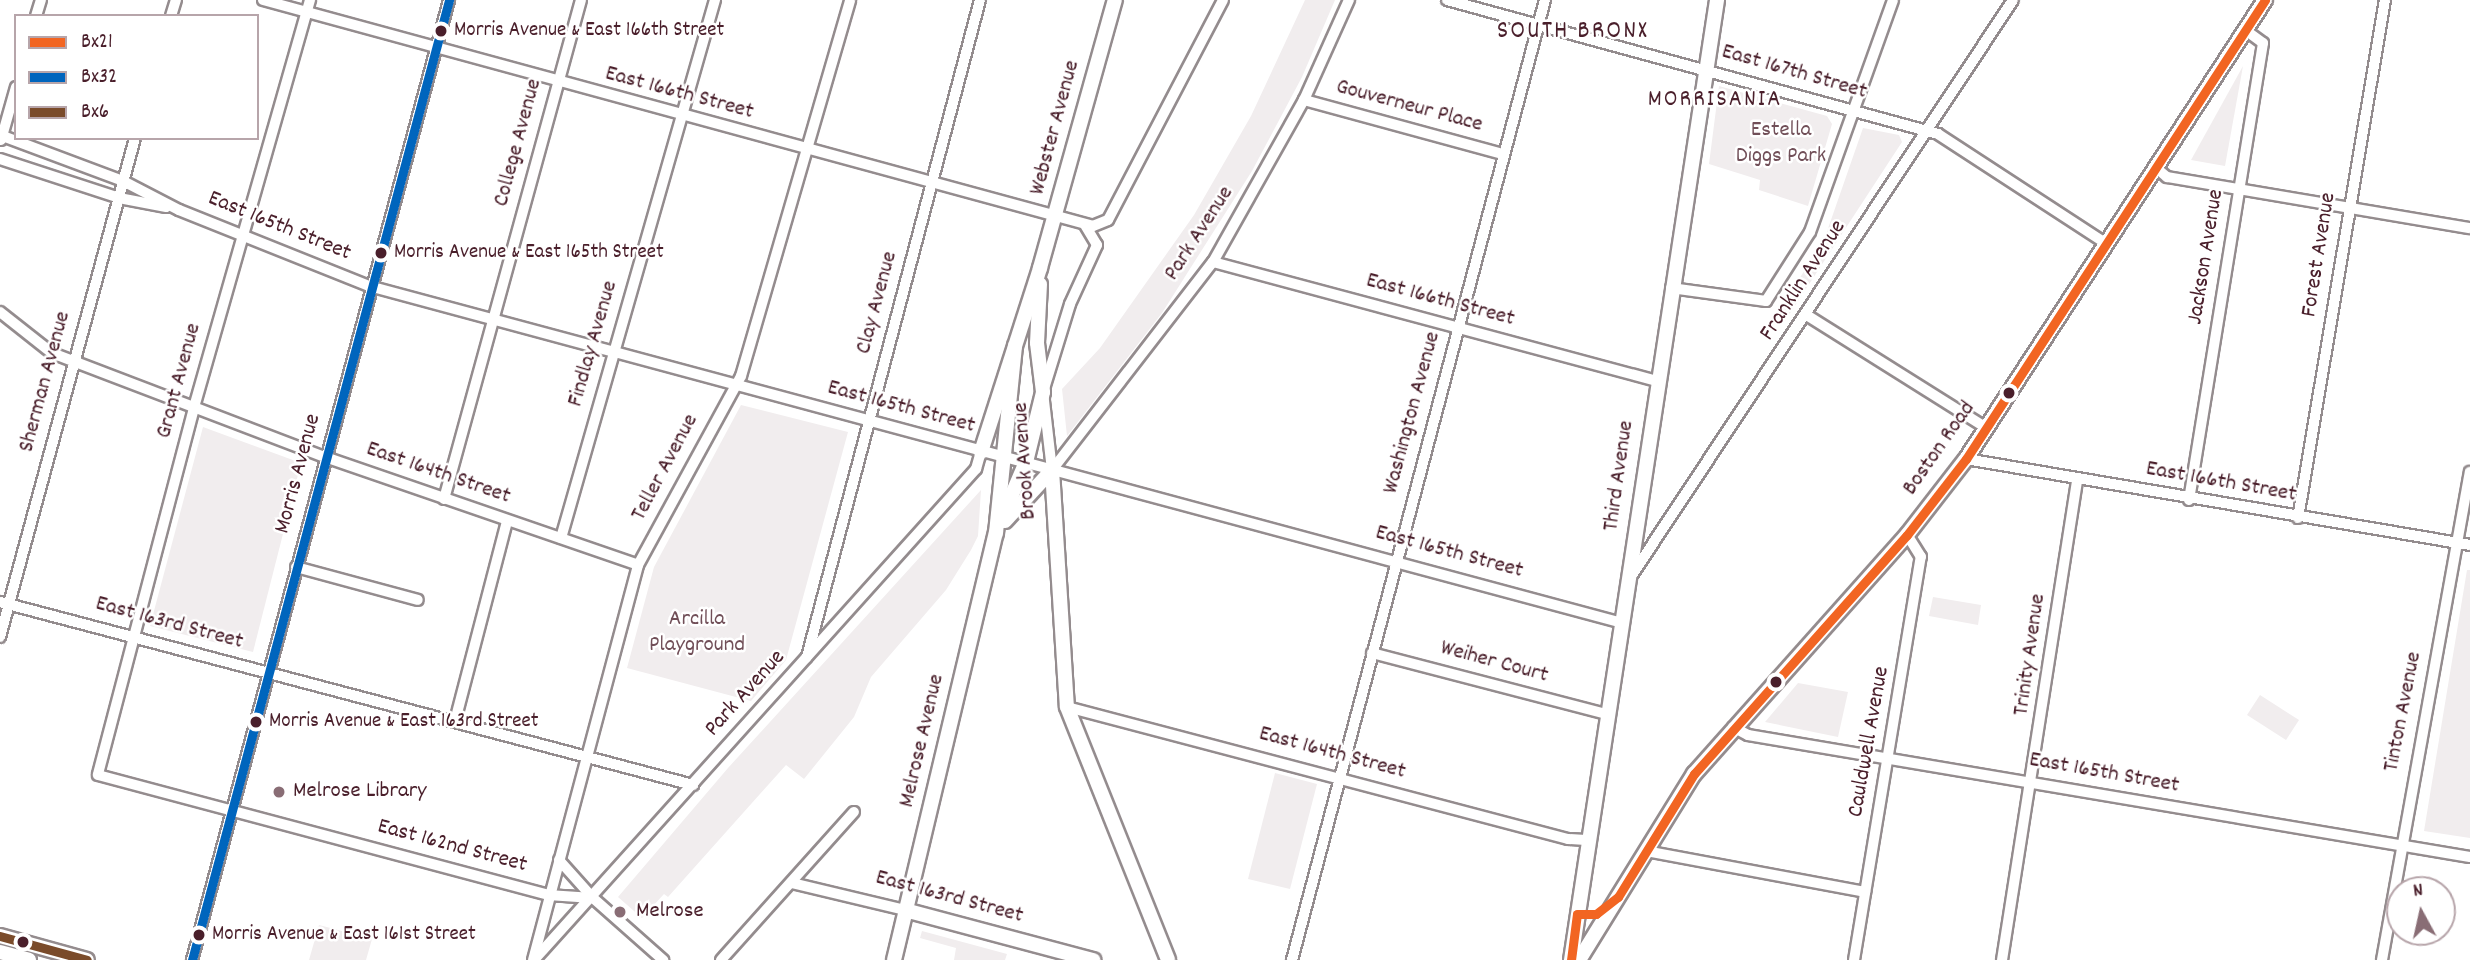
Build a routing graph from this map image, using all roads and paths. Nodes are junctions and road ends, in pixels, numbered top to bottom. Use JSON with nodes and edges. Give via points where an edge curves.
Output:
{"nodes":[{"id":1,"x":263,"y":0,"type":"edge"},
{"id":2,"x":310,"y":0,"type":"edge"},
{"id":3,"x":449,"y":0,"type":"edge"},
{"id":4,"x":581,"y":0,"type":"edge"},
{"id":5,"x":715,"y":0,"type":"edge"},
{"id":6,"x":850,"y":0,"type":"edge"},
{"id":7,"x":980,"y":0,"type":"edge"},
{"id":8,"x":1115,"y":0,"type":"edge"},
{"id":9,"x":1223,"y":0,"type":"edge"},
{"id":10,"x":1349,"y":0,"type":"edge"},
{"id":11,"x":1447,"y":0,"type":"edge"},
{"id":12,"x":1545,"y":0,"type":"edge"},
{"id":13,"x":1717,"y":0,"type":"edge"},
{"id":14,"x":1893,"y":0,"type":"edge"},
{"id":15,"x":2013,"y":0,"type":"edge"},
{"id":16,"x":2265,"y":0,"type":"edge"},
{"id":17,"x":2385,"y":0,"type":"edge"},
{"id":18,"x":306,"y":12,"type":"junction"},
{"id":19,"x":1538,"y":25,"type":"junction"},
{"id":20,"x":2245,"y":30,"type":"junction"},
{"id":21,"x":435,"y":50,"type":"junction"},
{"id":22,"x":1704,"y":69,"type":"junction"},
{"id":23,"x":557,"y":83,"type":"junction"},
{"id":24,"x":14,"y":94,"type":"edge"},
{"id":25,"x":1304,"y":100,"type":"junction"},
{"id":26,"x":1854,"y":112,"type":"junction"},
{"id":27,"x":682,"y":117,"type":"junction"},
{"id":28,"x":1926,"y":130,"type":"junction"},
{"id":29,"x":1,"y":138,"type":"edge"},
{"id":30,"x":134,"y":140,"type":"edge"},
{"id":31,"x":806,"y":150,"type":"junction"},
{"id":32,"x":1503,"y":154,"type":"junction"},
{"id":33,"x":0,"y":159,"type":"edge"},
{"id":34,"x":2155,"y":167,"type":"junction"},
{"id":35,"x":123,"y":181,"type":"junction"},
{"id":36,"x":932,"y":184,"type":"junction"},
{"id":37,"x":2240,"y":189,"type":"junction"},
{"id":38,"x":119,"y":198,"type":"junction"},
{"id":39,"x":2350,"y":208,"type":"junction"},
{"id":40,"x":179,"y":210,"type":"junction"},
{"id":41,"x":1055,"y":217,"type":"junction"},
{"id":42,"x":1085,"y":225,"type":"junction"},
{"id":43,"x":2470,"y":228,"type":"edge"},
{"id":44,"x":242,"y":236,"type":"junction"},
{"id":45,"x":2105,"y":243,"type":"junction"},
{"id":46,"x":1213,"y":262,"type":"junction"},
{"id":47,"x":1041,"y":268,"type":"junction"},
{"id":48,"x":369,"y":286,"type":"junction"},
{"id":49,"x":1671,"y":288,"type":"junction"},
{"id":50,"x":0,"y":312,"type":"edge"},
{"id":51,"x":1808,"y":316,"type":"junction"},
{"id":52,"x":492,"y":321,"type":"junction"},
{"id":53,"x":1458,"y":328,"type":"junction"},
{"id":54,"x":1015,"y":346,"type":"junction"},
{"id":55,"x":613,"y":353,"type":"junction"},
{"id":56,"x":73,"y":361,"type":"junction"},
{"id":57,"x":1657,"y":381,"type":"junction"},
{"id":58,"x":735,"y":386,"type":"junction"},
{"id":59,"x":1043,"y":392,"type":"junction"},
{"id":60,"x":194,"y":408,"type":"junction"},
{"id":61,"x":868,"y":420,"type":"junction"},
{"id":62,"x":1985,"y":427,"type":"junction"},
{"id":63,"x":981,"y":452,"type":"junction"},
{"id":64,"x":1003,"y":455,"type":"junction"},
{"id":65,"x":325,"y":457,"type":"junction"},
{"id":66,"x":1966,"y":459,"type":"junction"},
{"id":67,"x":1026,"y":461,"type":"junction"},
{"id":68,"x":1052,"y":470,"type":"junction"},
{"id":69,"x":2470,"y":472,"type":"edge"},
{"id":70,"x":2077,"y":479,"type":"junction"},
{"id":71,"x":444,"y":499,"type":"junction"},
{"id":72,"x":2189,"y":500,"type":"junction"},
{"id":73,"x":2298,"y":518,"type":"junction"},
{"id":74,"x":507,"y":521,"type":"junction"},
{"id":75,"x":996,"y":533,"type":"junction"},
{"id":76,"x":1907,"y":535,"type":"junction"},
{"id":77,"x":561,"y":538,"type":"junction"},
{"id":78,"x":2464,"y":544,"type":"edge"},
{"id":79,"x":1395,"y":560,"type":"junction"},
{"id":80,"x":638,"y":565,"type":"junction"},
{"id":81,"x":296,"y":567,"type":"junction"},
{"id":82,"x":1627,"y":583,"type":"junction"},
{"id":83,"x":418,"y":600,"type":"dead end"},
{"id":84,"x":4,"y":604,"type":"edge"},
{"id":85,"x":1619,"y":622,"type":"junction"},
{"id":86,"x":0,"y":638,"type":"edge"},
{"id":87,"x":134,"y":638,"type":"junction"},
{"id":88,"x":1372,"y":653,"type":"junction"},
{"id":89,"x":807,"y":657,"type":"junction"},
{"id":90,"x":268,"y":673,"type":"junction"},
{"id":91,"x":1067,"y":707,"type":"junction"},
{"id":92,"x":1606,"y":714,"type":"junction"},
{"id":93,"x":455,"y":721,"type":"junction"},
{"id":94,"x":1733,"y":727,"type":"junction"},
{"id":95,"x":587,"y":757,"type":"junction"},
{"id":96,"x":1889,"y":759,"type":"junction"},
{"id":97,"x":98,"y":775,"type":"joint"},
{"id":98,"x":1341,"y":777,"type":"junction"},
{"id":99,"x":2033,"y":783,"type":"junction"},
{"id":100,"x":693,"y":785,"type":"junction"},
{"id":101,"x":232,"y":810,"type":"junction"},
{"id":102,"x":855,"y":812,"type":"dead end"},
{"id":103,"x":1586,"y":840,"type":"junction"},
{"id":104,"x":2401,"y":845,"type":"junction"},
{"id":105,"x":1646,"y":851,"type":"junction"},
{"id":106,"x":2470,"y":857,"type":"edge"},
{"id":107,"x":559,"y":860,"type":"junction"},
{"id":108,"x":792,"y":883,"type":"junction"},
{"id":109,"x":1865,"y":892,"type":"junction"},
{"id":110,"x":548,"y":895,"type":"junction"},
{"id":111,"x":1618,"y":897,"type":"junction"},
{"id":112,"x":593,"y":898,"type":"junction"},
{"id":113,"x":905,"y":909,"type":"junction"},
{"id":114,"x":1577,"y":915,"type":"junction"},
{"id":115,"x":0,"y":936,"type":"edge"},
{"id":116,"x":0,"y":953,"type":"edge"},
{"id":117,"x":29,"y":960,"type":"edge"},
{"id":118,"x":87,"y":960,"type":"edge"},
{"id":119,"x":192,"y":960,"type":"edge"},
{"id":120,"x":534,"y":960,"type":"edge"},
{"id":121,"x":663,"y":960,"type":"edge"},
{"id":122,"x":721,"y":960,"type":"edge"},
{"id":123,"x":894,"y":960,"type":"edge"},
{"id":124,"x":1093,"y":960,"type":"edge"},
{"id":125,"x":1168,"y":960,"type":"edge"},
{"id":126,"x":1292,"y":960,"type":"edge"},
{"id":127,"x":1571,"y":960,"type":"edge"},
{"id":128,"x":1579,"y":960,"type":"edge"},
{"id":129,"x":1854,"y":960,"type":"edge"},
{"id":130,"x":2002,"y":960,"type":"edge"},
{"id":131,"x":2382,"y":960,"type":"edge"}],
"edges":[{"from":1,"to":18,"type":"street","name":"East 166th Street"},
{"from":2,"to":18,"type":"street","name":"Grant Avenue"},
{"from":3,"to":21,"type":"street","name":"Morris Avenue"},
{"from":4,"to":23,"type":"street","name":"College Avenue"},
{"from":5,"to":27,"type":"street","name":"Findlay Avenue"},
{"from":6,"to":31,"type":"street","name":"Teller Avenue"},
{"from":7,"to":36,"type":"street","name":"Clay Avenue"},
{"from":8,"to":41,"type":"main road","name":"Webster Avenue"},
{"from":9,"to":42,"type":"street","via":[[1108,220]]},
{"from":10,"to":25,"type":"street","name":"Park Avenue"},
{"from":11,"to":19,"type":"street","name":"East 167th Street"},
{"from":12,"to":19,"type":"street","name":"Washington Avenue"},
{"from":13,"to":22,"type":"main road","name":"Third Avenue"},
{"from":14,"to":26,"type":"street"},
{"from":15,"to":28,"type":"street","name":"Franklin Avenue"},
{"from":16,"to":20,"type":"main road","name":"Boston Road"},
{"from":17,"to":39,"type":"street","name":"Forest Avenue"},
{"from":18,"to":21,"type":"street","name":"East 166th Street"},
{"from":18,"to":44,"type":"street","name":"Grant Avenue"},
{"from":19,"to":22,"type":"street","name":"East 167th Street"},
{"from":19,"to":32,"type":"street","name":"Washington Avenue"},
{"from":20,"to":34,"type":"main road","name":"Boston Road"},
{"from":20,"to":37,"type":"street","name":"Jackson Avenue","via":[[2263,43]]},
{"from":21,"to":23,"type":"street","name":"East 166th Street"},
{"from":21,"to":48,"type":"street","name":"Morris Avenue"},
{"from":22,"to":26,"type":"street","name":"East 167th Street"},
{"from":22,"to":49,"type":"main road","name":"Third Avenue"},
{"from":23,"to":27,"type":"street","name":"East 166th Street"},
{"from":23,"to":52,"type":"street","name":"College Avenue"},
{"from":24,"to":29,"type":"street"},
{"from":25,"to":32,"type":"street","name":"Gouverneur Place"},
{"from":25,"to":46,"type":"street","name":"Park Avenue"},
{"from":26,"to":28,"type":"street","name":"East 167th Street"},
{"from":26,"to":49,"type":"street","via":[[1810,232],[1766,301]]},
{"from":27,"to":31,"type":"street","name":"East 166th Street"},
{"from":27,"to":55,"type":"street","name":"Findlay Avenue"},
{"from":28,"to":45,"type":"street","name":"East 167th Street"},
{"from":28,"to":51,"type":"street","name":"Franklin Avenue"},
{"from":29,"to":35,"type":"street","name":"East 165th Street"},
{"from":30,"to":35,"type":"street","name":"Sherman Avenue"},
{"from":31,"to":36,"type":"street","name":"East 166th Street"},
{"from":31,"to":58,"type":"street","name":"Teller Avenue"},
{"from":32,"to":53,"type":"street","name":"Washington Avenue"},
{"from":33,"to":38,"type":"street","name":"East 165th Street"},
{"from":34,"to":37,"type":"street","via":[[2167,177]]},
{"from":34,"to":45,"type":"main road","name":"Boston Road"},
{"from":35,"to":38,"type":"street","name":"Sherman Avenue"},
{"from":35,"to":40,"type":"street","name":"East 165th Street"},
{"from":36,"to":41,"type":"street","name":"East 166th Street"},
{"from":36,"to":61,"type":"street","name":"Clay Avenue"},
{"from":37,"to":39,"type":"street"},
{"from":37,"to":72,"type":"street","name":"Jackson Avenue"},
{"from":38,"to":40,"type":"street","name":"East 165th Street"},
{"from":38,"to":56,"type":"street","name":"Sherman Avenue"},
{"from":39,"to":43,"type":"street"},
{"from":39,"to":73,"type":"street","name":"Forest Avenue"},
{"from":40,"to":44,"type":"street","name":"East 165th Street"},
{"from":41,"to":42,"type":"street","name":"East 166th Street"},
{"from":41,"to":47,"type":"main road","name":"Webster Avenue"},
{"from":42,"to":59,"type":"street","name":"Brook Avenue","via":[[1097,245],[1070,304]]},
{"from":44,"to":48,"type":"street","name":"East 165th Street"},
{"from":44,"to":60,"type":"street","name":"Grant Avenue"},
{"from":45,"to":62,"type":"main road","name":"Boston Road"},
{"from":46,"to":53,"type":"street","name":"East 166th Street"},
{"from":46,"to":68,"type":"street","name":"Park Avenue"},
{"from":47,"to":54,"type":"main road","name":"Webster Avenue"},
{"from":47,"to":59,"type":"main road","name":"Webster Avenue","via":[[1037,343]]},
{"from":48,"to":52,"type":"street","name":"East 165th Street"},
{"from":48,"to":65,"type":"street","name":"Morris Avenue"},
{"from":49,"to":57,"type":"main road","name":"Third Avenue"},
{"from":50,"to":56,"type":"street","name":"East 164th Street","via":[[52,353]]},
{"from":51,"to":62,"type":"street"},
{"from":51,"to":82,"type":"street","name":"Franklin Avenue"},
{"from":52,"to":55,"type":"street","name":"East 165th Street"},
{"from":52,"to":71,"type":"street","name":"College Avenue"},
{"from":53,"to":57,"type":"street","name":"East 166th Street"},
{"from":53,"to":79,"type":"street","name":"Washington Avenue"},
{"from":54,"to":63,"type":"main road","name":"Webster Avenue"},
{"from":54,"to":64,"type":"main road","name":"Webster Avenue"},
{"from":55,"to":58,"type":"street","name":"East 165th Street"},
{"from":55,"to":77,"type":"street","name":"Findlay Avenue"},
{"from":56,"to":60,"type":"street","name":"East 164th Street"},
{"from":56,"to":84,"type":"street","name":"Sherman Avenue"},
{"from":57,"to":82,"type":"main road","name":"Third Avenue"},
{"from":58,"to":61,"type":"street","name":"East 165th Street"},
{"from":58,"to":80,"type":"street","name":"Teller Avenue"},
{"from":59,"to":67,"type":"main road","name":"Webster Avenue"},
{"from":59,"to":68,"type":"street","name":"Brook Avenue"},
{"from":60,"to":65,"type":"street","name":"East 164th Street"},
{"from":60,"to":87,"type":"street","name":"Grant Avenue"},
{"from":61,"to":63,"type":"street","name":"East 165th Street"},
{"from":61,"to":89,"type":"street","name":"Clay Avenue"},
{"from":62,"to":66,"type":"main road","name":"Boston Road"},
{"from":63,"to":64,"type":"street","name":"East 165th Street"},
{"from":63,"to":89,"type":"street","name":"Park Avenue","via":[[976,469]]},
{"from":64,"to":67,"type":"street","name":"East 165th Street"},
{"from":64,"to":75,"type":"main road","name":"Melrose Avenue"},
{"from":65,"to":71,"type":"street","name":"East 164th Street"},
{"from":65,"to":81,"type":"street","name":"Morris Avenue"},
{"from":66,"to":70,"type":"street","name":"East 166th Street"},
{"from":66,"to":76,"type":"main road","name":"Boston Road"},
{"from":67,"to":68,"type":"street","name":"East 165th Street"},
{"from":67,"to":75,"type":"main road","name":"Melrose Avenue"},
{"from":68,"to":75,"type":"main road"},
{"from":68,"to":79,"type":"street","name":"East 165th Street"},
{"from":68,"to":91,"type":"main road","name":"Brook Avenue"},
{"from":69,"to":78,"type":"street","name":"Tinton Avenue"},
{"from":70,"to":72,"type":"street","name":"East 166th Street"},
{"from":70,"to":99,"type":"street","name":"Trinity Avenue"},
{"from":71,"to":74,"type":"street","name":"East 164th Street"},
{"from":72,"to":73,"type":"street","name":"East 166th Street"},
{"from":73,"to":78,"type":"street","name":"East 166th Street"},
{"from":74,"to":77,"type":"street","name":"East 164th Street"},
{"from":74,"to":93,"type":"street"},
{"from":75,"to":113,"type":"main road","name":"Melrose Avenue"},
{"from":76,"to":94,"type":"main road","name":"Boston Road"},
{"from":76,"to":96,"type":"street","name":"Cauldwell Avenue","via":[[1921,557]]},
{"from":77,"to":80,"type":"street","name":"East 164th Street"},
{"from":78,"to":104,"type":"street","name":"Tinton Avenue"},
{"from":79,"to":85,"type":"street","name":"East 165th Street"},
{"from":79,"to":88,"type":"street","name":"Washington Avenue"},
{"from":80,"to":95,"type":"street","name":"Teller Avenue"},
{"from":81,"to":83,"type":"street"},
{"from":81,"to":90,"type":"street","name":"Morris Avenue"},
{"from":82,"to":85,"type":"main road","name":"Third Avenue"},
{"from":84,"to":86,"type":"street","name":"Sherman Avenue"},
{"from":84,"to":87,"type":"street","name":"East 163rd Street"},
{"from":85,"to":92,"type":"main road","name":"Third Avenue"},
{"from":87,"to":90,"type":"street","name":"East 163rd Street"},
{"from":87,"to":97,"type":"street","name":"Grant Avenue"},
{"from":88,"to":92,"type":"street","name":"Weiher Court"},
{"from":88,"to":98,"type":"street","name":"Washington Avenue"},
{"from":89,"to":100,"type":"street","name":"Park Avenue"},
{"from":90,"to":93,"type":"street","name":"East 163rd Street"},
{"from":90,"to":101,"type":"street","name":"Morris Avenue"},
{"from":91,"to":98,"type":"street","name":"East 164th Street"},
{"from":91,"to":125,"type":"main road","name":"Brook Avenue"},
{"from":92,"to":103,"type":"main road","name":"Third Avenue"},
{"from":93,"to":95,"type":"street","name":"East 163rd Street"},
{"from":94,"to":96,"type":"street","name":"East 165th Street","via":[[1748,735]]},
{"from":94,"to":105,"type":"main road","name":"Boston Road","via":[[1694,774]]},
{"from":95,"to":100,"type":"street","name":"East 163rd Street"},
{"from":95,"to":107,"type":"street","name":"Teller Avenue"},
{"from":96,"to":99,"type":"street","name":"East 165th Street"},
{"from":96,"to":109,"type":"street","name":"Cauldwell Avenue"},
{"from":97,"to":101,"type":"street","name":"East 162nd Street"},
{"from":98,"to":103,"type":"street","name":"East 164th Street","via":[[1568,839]]},
{"from":98,"to":126,"type":"street","name":"Washington Avenue"},
{"from":99,"to":104,"type":"street","name":"East 165th Street"},
{"from":99,"to":130,"type":"street","name":"Trinity Avenue"},
{"from":100,"to":112,"type":"street","name":"Park Avenue"},
{"from":101,"to":110,"type":"street","name":"East 162nd Street"},
{"from":101,"to":119,"type":"street","name":"Morris Avenue"},
{"from":102,"to":108,"type":"street"},
{"from":103,"to":114,"type":"main road","name":"Third Avenue"},
{"from":104,"to":106,"type":"street","name":"East 165th Street"},
{"from":104,"to":131,"type":"street","name":"Tinton Avenue"},
{"from":105,"to":109,"type":"street"},
{"from":105,"to":111,"type":"main road","name":"Boston Road"},
{"from":107,"to":110,"type":"street","name":"Teller Avenue"},
{"from":107,"to":112,"type":"street","name":"East 162nd Street"},
{"from":108,"to":113,"type":"street","name":"East 163rd Street"},
{"from":108,"to":122,"type":"street"},
{"from":109,"to":129,"type":"street","name":"Cauldwell Avenue"},
{"from":110,"to":112,"type":"street","name":"East 162nd Street"},
{"from":110,"to":120,"type":"street","name":"Teller Avenue"},
{"from":111,"to":114,"type":"main road","name":"Boston Road","via":[[1596,915]]},
{"from":111,"to":128,"type":"main road","name":"Boston Road"},
{"from":112,"to":120,"type":"street","name":"Park Avenue"},
{"from":112,"to":121,"type":"street","name":"East 162nd Street"},
{"from":113,"to":123,"type":"main road","name":"Melrose Avenue"},
{"from":113,"to":124,"type":"main road","name":"East 163rd Street"},
{"from":114,"to":127,"type":"main road","name":"Third Avenue"},
{"from":115,"to":118,"type":"main road"},
{"from":116,"to":117,"type":"main road"}]}
